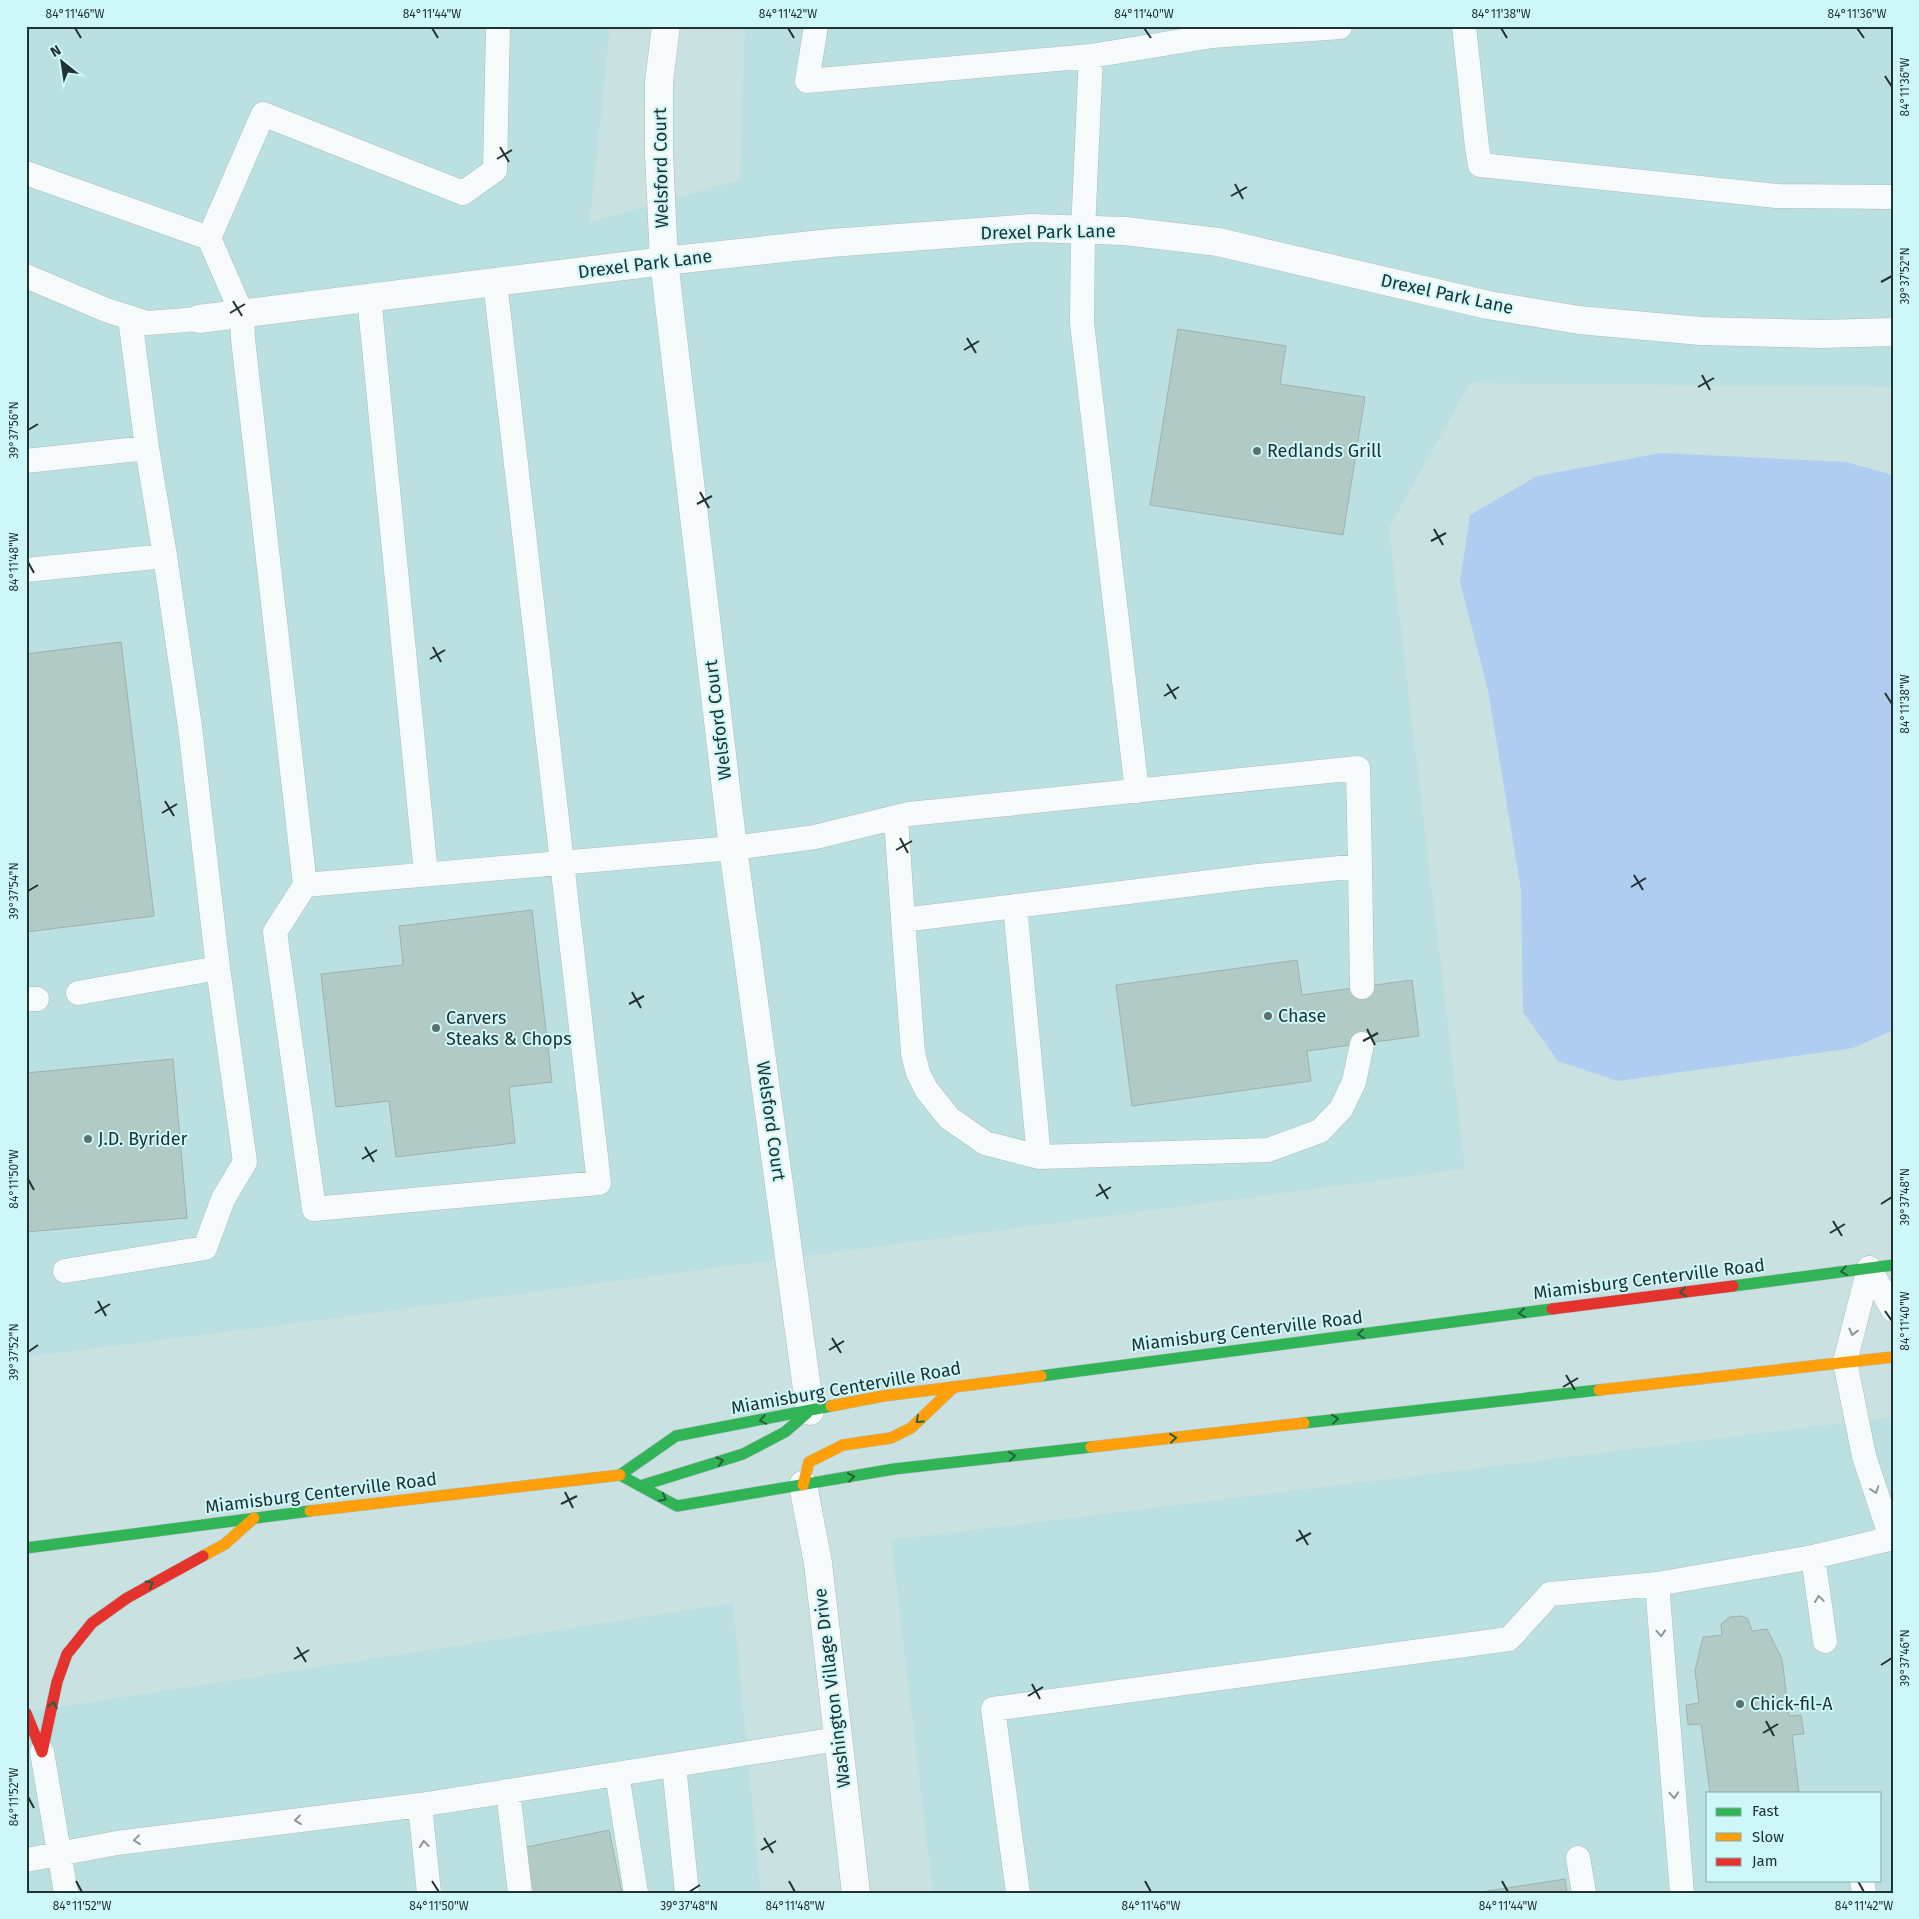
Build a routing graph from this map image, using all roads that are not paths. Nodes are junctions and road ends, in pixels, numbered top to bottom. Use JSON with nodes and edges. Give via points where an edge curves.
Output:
{"nodes":[{"id":1,"x":498,"y":26,"type":"edge"},
{"id":2,"x":666,"y":26,"type":"edge"},
{"id":3,"x":816,"y":26,"type":"edge"},
{"id":4,"x":1341,"y":26,"type":"edge"},
{"id":5,"x":1464,"y":26,"type":"edge"},
{"id":6,"x":1211,"y":31,"type":"edge"},
{"id":7,"x":1091,"y":56,"type":"junction"},
{"id":8,"x":26,"y":173,"type":"edge"},
{"id":9,"x":1893,"y":198,"type":"edge"},
{"id":10,"x":1083,"y":230,"type":"junction"},
{"id":11,"x":209,"y":238,"type":"junction"},
{"id":12,"x":664,"y":261,"type":"junction"},
{"id":13,"x":26,"y":276,"type":"edge"},
{"id":14,"x":495,"y":282,"type":"junction"},
{"id":15,"x":369,"y":297,"type":"junction"},
{"id":16,"x":242,"y":314,"type":"junction"},
{"id":17,"x":130,"y":318,"type":"junction"},
{"id":18,"x":199,"y":320,"type":"joint"},
{"id":19,"x":1893,"y":332,"type":"edge"},
{"id":20,"x":146,"y":448,"type":"junction"},
{"id":21,"x":26,"y":461,"type":"edge"},
{"id":22,"x":165,"y":556,"type":"junction"},
{"id":23,"x":26,"y":570,"type":"edge"},
{"id":24,"x":1137,"y":791,"type":"junction"},
{"id":25,"x":896,"y":818,"type":"junction"},
{"id":26,"x":733,"y":848,"type":"junction"},
{"id":27,"x":561,"y":864,"type":"junction"},
{"id":28,"x":1360,"y":866,"type":"junction"},
{"id":29,"x":426,"y":874,"type":"junction"},
{"id":30,"x":305,"y":884,"type":"junction"},
{"id":31,"x":1014,"y":906,"type":"junction"},
{"id":32,"x":903,"y":920,"type":"junction"},
{"id":33,"x":218,"y":968,"type":"junction"},
{"id":34,"x":1362,"y":987,"type":"dead end"},
{"id":35,"x":78,"y":993,"type":"dead end"},
{"id":36,"x":1362,"y":1044,"type":"dead end"},
{"id":37,"x":1039,"y":1157,"type":"junction"},
{"id":38,"x":1893,"y":1265,"type":"edge"},
{"id":39,"x":1869,"y":1268,"type":"junction"},
{"id":40,"x":65,"y":1271,"type":"dead end"},
{"id":41,"x":1893,"y":1310,"type":"edge"},
{"id":42,"x":1893,"y":1357,"type":"edge"},
{"id":43,"x":1845,"y":1362,"type":"junction"},
{"id":44,"x":954,"y":1387,"type":"junction"},
{"id":45,"x":810,"y":1411,"type":"junction"},
{"id":46,"x":620,"y":1475,"type":"junction"},
{"id":47,"x":803,"y":1485,"type":"junction"},
{"id":48,"x":640,"y":1486,"type":"junction"},
{"id":49,"x":254,"y":1518,"type":"junction"},
{"id":50,"x":1892,"y":1538,"type":"edge"},
{"id":51,"x":26,"y":1548,"type":"edge"},
{"id":52,"x":1814,"y":1557,"type":"junction"},
{"id":53,"x":1657,"y":1584,"type":"junction"},
{"id":54,"x":1825,"y":1641,"type":"dead end"},
{"id":55,"x":26,"y":1713,"type":"edge"},
{"id":56,"x":838,"y":1739,"type":"junction"},
{"id":57,"x":42,"y":1752,"type":"junction"},
{"id":58,"x":674,"y":1765,"type":"junction"},
{"id":59,"x":617,"y":1774,"type":"junction"},
{"id":60,"x":508,"y":1791,"type":"junction"},
{"id":61,"x":420,"y":1805,"type":"junction"},
{"id":62,"x":61,"y":1854,"type":"junction"},
{"id":63,"x":1578,"y":1858,"type":"dead end"},
{"id":64,"x":26,"y":1860,"type":"edge"},
{"id":65,"x":66,"y":1893,"type":"edge"},
{"id":66,"x":429,"y":1893,"type":"edge"},
{"id":67,"x":520,"y":1893,"type":"edge"},
{"id":68,"x":636,"y":1893,"type":"edge"},
{"id":69,"x":687,"y":1893,"type":"edge"},
{"id":70,"x":856,"y":1893,"type":"edge"},
{"id":71,"x":1018,"y":1893,"type":"edge"},
{"id":72,"x":1584,"y":1893,"type":"edge"},
{"id":73,"x":1682,"y":1893,"type":"edge"}],
"edges":[{"from":1,"to":11,"type":"lane","via":[[495,170],[463,193],[263,114]]},
{"from":2,"to":12,"type":"street","name":"Welsford Court","via":[[659,82]]},
{"from":3,"to":7,"type":"lane","via":[[807,81]]},
{"from":4,"to":6,"type":"lane"},
{"from":5,"to":9,"type":"lane","via":[[1480,165],[1777,196]]},
{"from":6,"to":7,"type":"lane"},
{"from":7,"to":10,"type":"lane"},
{"from":8,"to":11,"type":"lane"},
{"from":10,"to":12,"type":"street","name":"Drexel Park Lane","via":[[1031,228],[831,243]]},
{"from":10,"to":19,"type":"street","name":"Drexel Park Lane","via":[[1125,231],[1218,242],[1488,305],[1579,320],[1700,331]]},
{"from":10,"to":24,"type":"lane","via":[[1082,323]]},
{"from":11,"to":16,"type":"lane"},
{"from":12,"to":14,"type":"street","name":"Drexel Park Lane"},
{"from":12,"to":26,"type":"street","name":"Welsford Court"},
{"from":13,"to":17,"type":"lane"},
{"from":14,"to":15,"type":"street","name":"Drexel Park Lane"},
{"from":14,"to":27,"type":"lane"},
{"from":15,"to":16,"type":"street","name":"Drexel Park Lane"},
{"from":15,"to":29,"type":"lane"},
{"from":16,"to":18,"type":"street","name":"Drexel Park Lane"},
{"from":16,"to":30,"type":"lane"},
{"from":17,"to":18,"type":"lane","via":[[146,323]]},
{"from":17,"to":20,"type":"lane"},
{"from":20,"to":21,"type":"lane"},
{"from":20,"to":22,"type":"lane"},
{"from":22,"to":23,"type":"lane"},
{"from":22,"to":33,"type":"lane","via":[[190,727]]},
{"from":24,"to":25,"type":"lane"},
{"from":24,"to":28,"type":"lane","via":[[1358,768]]},
{"from":25,"to":26,"type":"lane","via":[[815,838]]},
{"from":25,"to":32,"type":"lane"},
{"from":26,"to":27,"type":"lane"},
{"from":26,"to":45,"type":"street","name":"Welsford Court"},
{"from":27,"to":29,"type":"lane"},
{"from":27,"to":30,"type":"lane","via":[[599,1183],[314,1209],[275,932]]},
{"from":28,"to":31,"type":"lane"},
{"from":28,"to":34,"type":"lane"},
{"from":29,"to":30,"type":"lane"},
{"from":31,"to":32,"type":"lane"},
{"from":31,"to":37,"type":"lane"},
{"from":32,"to":37,"type":"lane","via":[[913,1053],[926,1089],[949,1118],[985,1143]]},
{"from":33,"to":35,"type":"lane"},
{"from":33,"to":40,"type":"lane","via":[[245,1162],[223,1199],[205,1248]]},
{"from":36,"to":37,"type":"lane","via":[[1354,1082],[1341,1109],[1320,1131],[1268,1150]]},
{"from":38,"to":39,"type":"main road","name":"Miamisburg Centerville Road"},
{"from":39,"to":41,"type":"lane"},
{"from":39,"to":43,"type":"lane","one_way":true},
{"from":39,"to":44,"type":"main road","name":"Miamisburg Centerville Road","one_way":true},
{"from":42,"to":43,"type":"main road"},
{"from":47,"to":43,"type":"main road","one_way":true,"via":[[894,1469]]},
{"from":43,"to":50,"type":"lane","one_way":true,"via":[[1864,1456]]},
{"from":44,"to":45,"type":"main road","name":"Miamisburg Centerville Road","via":[[884,1396]]},
{"from":44,"to":47,"type":"main road","one_way":true,"via":[[911,1428],[891,1438],[843,1444],[809,1462]]},
{"from":45,"to":46,"type":"main road","name":"Miamisburg Centerville Road","one_way":true,"via":[[676,1436]]},
{"from":48,"to":45,"type":"main road","one_way":true,"via":[[721,1462],[761,1446],[785,1432]]},
{"from":46,"to":48,"type":"main road"},
{"from":46,"to":49,"type":"main road","name":"Miamisburg Centerville Road"},
{"from":48,"to":47,"type":"main road","one_way":true,"via":[[676,1506]]},
{"from":47,"to":56,"type":"street","name":"Washington Village Drive","via":[[818,1564]]},
{"from":49,"to":51,"type":"main road","name":"Miamisburg Centerville Road"},
{"from":57,"to":49,"type":"main road","one_way":true,"via":[[57,1682],[68,1654],[92,1623],[127,1598],[225,1544]]},
{"from":50,"to":52,"type":"lane"},
{"from":52,"to":53,"type":"lane"},
{"from":54,"to":52,"type":"lane","one_way":true},
{"from":53,"to":71,"type":"lane","via":[[1550,1594],[1509,1639],[993,1709]]},
{"from":53,"to":73,"type":"lane","one_way":true},
{"from":55,"to":57,"type":"main road"},
{"from":56,"to":58,"type":"lane"},
{"from":56,"to":70,"type":"street","name":"Washington Village Drive"},
{"from":57,"to":62,"type":"lane"},
{"from":58,"to":59,"type":"lane"},
{"from":58,"to":69,"type":"lane"},
{"from":59,"to":60,"type":"lane"},
{"from":59,"to":68,"type":"lane"},
{"from":60,"to":61,"type":"lane"},
{"from":60,"to":67,"type":"lane"},
{"from":61,"to":62,"type":"lane","one_way":true,"via":[[117,1843]]},
{"from":66,"to":61,"type":"lane","one_way":true},
{"from":62,"to":64,"type":"lane"},
{"from":62,"to":65,"type":"lane"},
{"from":63,"to":72,"type":"lane"}]}
